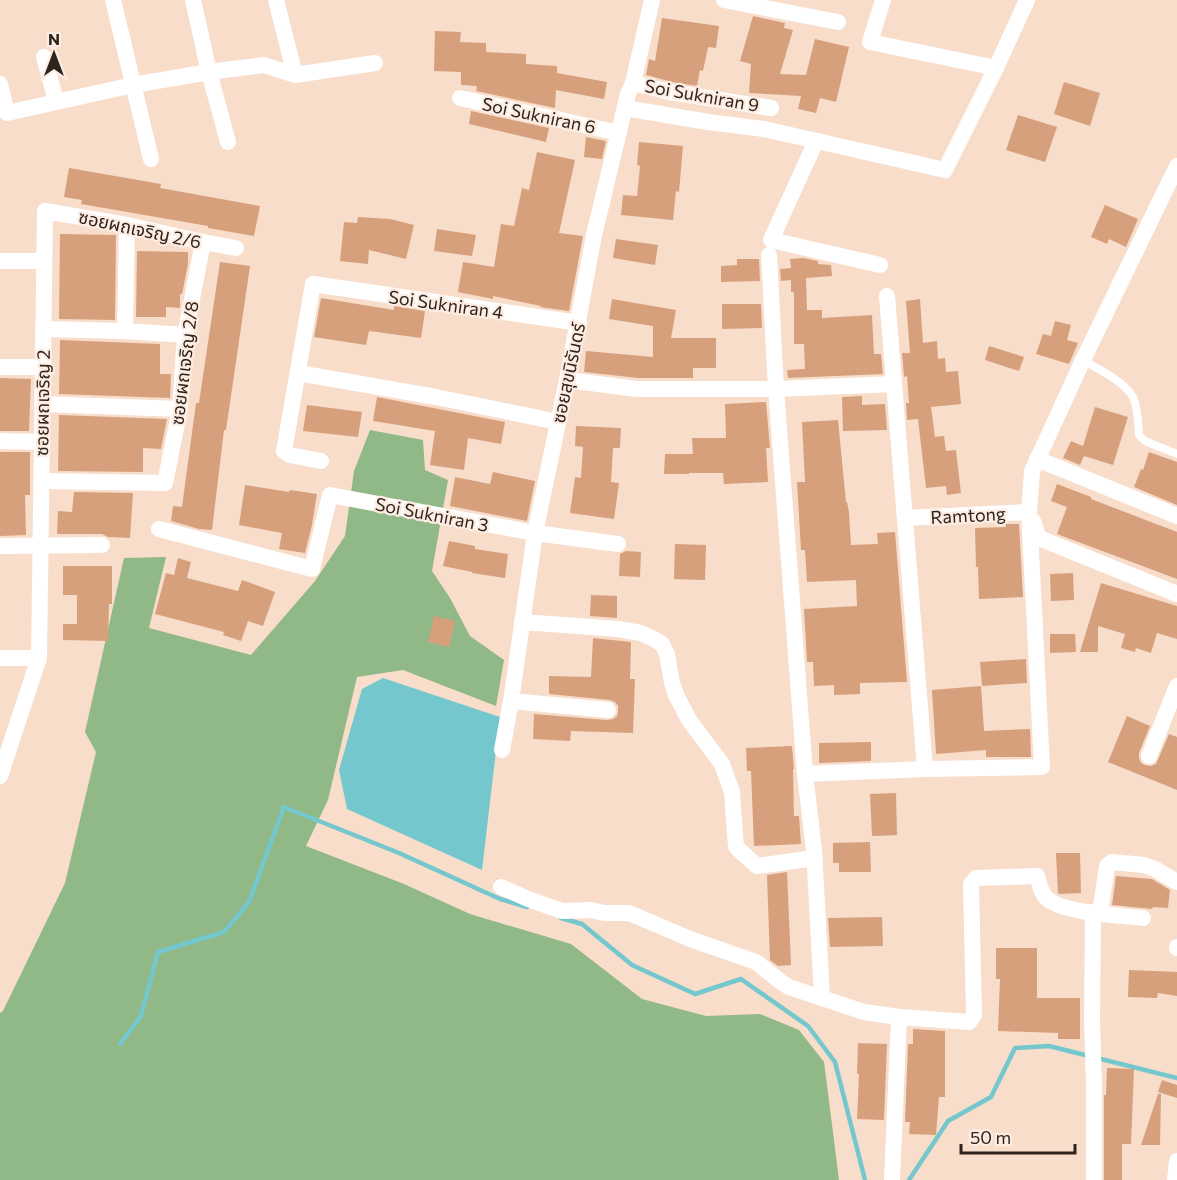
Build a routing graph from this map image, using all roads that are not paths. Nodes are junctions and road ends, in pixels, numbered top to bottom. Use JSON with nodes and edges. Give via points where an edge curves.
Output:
{"nodes":[{"id":1,"x":113,"y":0,"type":"edge"},
{"id":2,"x":193,"y":0,"type":"edge"},
{"id":3,"x":276,"y":0,"type":"edge"},
{"id":4,"x":652,"y":0,"type":"edge"},
{"id":5,"x":724,"y":0,"type":"edge"},
{"id":6,"x":883,"y":0,"type":"edge"},
{"id":7,"x":1027,"y":0,"type":"edge"},
{"id":8,"x":838,"y":22,"type":"dead end"},
{"id":9,"x":44,"y":57,"type":"dead end"},
{"id":10,"x":375,"y":63,"type":"dead end"},
{"id":11,"x":996,"y":68,"type":"junction"},
{"id":12,"x":210,"y":72,"type":"junction"},
{"id":13,"x":295,"y":75,"type":"junction"},
{"id":14,"x":633,"y":83,"type":"junction"},
{"id":15,"x":0,"y":84,"type":"edge"},
{"id":16,"x":133,"y":85,"type":"junction"},
{"id":17,"x":460,"y":98,"type":"dead end"},
{"id":18,"x":56,"y":101,"type":"junction"},
{"id":19,"x":625,"y":108,"type":"junction"},
{"id":20,"x":771,"y":108,"type":"dead end"},
{"id":21,"x":619,"y":133,"type":"junction"},
{"id":22,"x":228,"y":141,"type":"dead end"},
{"id":23,"x":816,"y":141,"type":"junction"},
{"id":24,"x":151,"y":159,"type":"dead end"},
{"id":25,"x":1177,"y":166,"type":"edge"},
{"id":26,"x":45,"y":210,"type":"joint"},
{"id":27,"x":127,"y":225,"type":"junction"},
{"id":28,"x":203,"y":242,"type":"junction"},
{"id":29,"x":236,"y":248,"type":"dead end"},
{"id":30,"x":769,"y":255,"type":"dead end"},
{"id":31,"x":0,"y":261,"type":"edge"},
{"id":32,"x":44,"y":261,"type":"junction"},
{"id":33,"x":880,"y":265,"type":"dead end"},
{"id":34,"x":887,"y":296,"type":"dead end"},
{"id":35,"x":579,"y":323,"type":"junction"},
{"id":36,"x":43,"y":329,"type":"junction"},
{"id":37,"x":125,"y":330,"type":"junction"},
{"id":38,"x":185,"y":335,"type":"junction"},
{"id":39,"x":1083,"y":360,"type":"junction"},
{"id":40,"x":0,"y":367,"type":"edge"},
{"id":41,"x":43,"y":367,"type":"junction"},
{"id":42,"x":298,"y":373,"type":"junction"},
{"id":43,"x":567,"y":380,"type":"junction"},
{"id":44,"x":894,"y":384,"type":"junction"},
{"id":45,"x":776,"y":389,"type":"junction"},
{"id":46,"x":42,"y":404,"type":"junction"},
{"id":47,"x":180,"y":409,"type":"junction"},
{"id":48,"x":558,"y":422,"type":"junction"},
{"id":49,"x":0,"y":441,"type":"edge"},
{"id":50,"x":42,"y":442,"type":"junction"},
{"id":51,"x":1177,"y":454,"type":"edge"},
{"id":52,"x":1037,"y":459,"type":"junction"},
{"id":53,"x":321,"y":461,"type":"dead end"},
{"id":54,"x":41,"y":481,"type":"junction"},
{"id":55,"x":1029,"y":512,"type":"junction"},
{"id":56,"x":1177,"y":516,"type":"edge"},
{"id":57,"x":906,"y":518,"type":"junction"},
{"id":58,"x":159,"y":529,"type":"dead end"},
{"id":59,"x":535,"y":533,"type":"junction"},
{"id":60,"x":618,"y":544,"type":"dead end"},
{"id":61,"x":102,"y":545,"type":"dead end"},
{"id":62,"x":0,"y":546,"type":"edge"},
{"id":63,"x":40,"y":546,"type":"junction"},
{"id":64,"x":1177,"y":594,"type":"edge"},
{"id":65,"x":522,"y":622,"type":"junction"},
{"id":66,"x":0,"y":658,"type":"edge"},
{"id":67,"x":39,"y":658,"type":"junction"},
{"id":68,"x":1177,"y":688,"type":"edge"},
{"id":69,"x":511,"y":701,"type":"junction"},
{"id":70,"x":608,"y":710,"type":"dead end"},
{"id":71,"x":502,"y":750,"type":"dead end"},
{"id":72,"x":1149,"y":756,"type":"dead end"},
{"id":73,"x":925,"y":769,"type":"junction"},
{"id":74,"x":805,"y":774,"type":"junction"},
{"id":75,"x":0,"y":776,"type":"edge"},
{"id":76,"x":814,"y":858,"type":"junction"},
{"id":77,"x":1177,"y":882,"type":"edge"},
{"id":78,"x":501,"y":887,"type":"dead end"},
{"id":79,"x":1096,"y":912,"type":"junction"},
{"id":80,"x":1143,"y":918,"type":"dead end"},
{"id":81,"x":822,"y":998,"type":"junction"},
{"id":82,"x":899,"y":1017,"type":"junction"},
{"id":83,"x":1177,"y":1161,"type":"edge"},
{"id":84,"x":892,"y":1180,"type":"edge"},
{"id":85,"x":1094,"y":1180,"type":"edge"},
{"id":86,"x":1175,"y":1180,"type":"edge"}],
"edges":[{"from":1,"to":16,"type":"street"},
{"from":2,"to":12,"type":"street"},
{"from":3,"to":13,"type":"street"},
{"from":4,"to":14,"type":"street","name":"ซอยสุขนิรันดร์"},
{"from":5,"to":8,"type":"street"},
{"from":6,"to":11,"type":"street","via":[[870,42]]},
{"from":7,"to":11,"type":"street"},
{"from":9,"to":18,"type":"street"},
{"from":10,"to":13,"type":"street"},
{"from":11,"to":23,"type":"street","via":[[945,170]]},
{"from":12,"to":13,"type":"street","via":[[264,65]]},
{"from":12,"to":16,"type":"street"},
{"from":12,"to":22,"type":"street"},
{"from":14,"to":19,"type":"street","name":"ซอยสุขนิรันดร์"},
{"from":14,"to":20,"type":"street","name":"Soi Sukniran 9"},
{"from":15,"to":18,"type":"street","via":[[7,113]]},
{"from":16,"to":18,"type":"street"},
{"from":16,"to":24,"type":"street"},
{"from":17,"to":21,"type":"street","name":"Soi Sukniran 6"},
{"from":19,"to":21,"type":"street","name":"ซอยสุขนิรันดร์"},
{"from":19,"to":23,"type":"street","via":[[765,129]]},
{"from":21,"to":35,"type":"street","name":"ซอยสุขนิรันดร์","via":[[594,235]]},
{"from":23,"to":33,"type":"street","via":[[771,240]]},
{"from":25,"to":39,"type":"street"},
{"from":26,"to":27,"type":"street","name":"ซอยผถเจริญ 2/6"},
{"from":26,"to":32,"type":"street","name":"ซอยผถเจริญ 2"},
{"from":27,"to":28,"type":"street","name":"ซอยผถเจริญ 2/6"},
{"from":27,"to":37,"type":"street"},
{"from":28,"to":29,"type":"street","name":"ซอยผถเจริญ 2/6"},
{"from":28,"to":38,"type":"street","name":"ซอยผถเจริญ 2/8"},
{"from":30,"to":45,"type":"street"},
{"from":31,"to":32,"type":"street"},
{"from":32,"to":36,"type":"street","name":"ซอยผถเจริญ 2"},
{"from":34,"to":44,"type":"street"},
{"from":35,"to":42,"type":"street","name":"Soi Sukniran 4","via":[[313,284]]},
{"from":35,"to":43,"type":"street","name":"ซอยสุขนิรันดร์"},
{"from":36,"to":37,"type":"street"},
{"from":36,"to":41,"type":"street","name":"ซอยผถเจริญ 2"},
{"from":37,"to":38,"type":"street"},
{"from":38,"to":47,"type":"street","name":"ซอยผถเจริญ 2/8"},
{"from":39,"to":51,"type":"lane","via":[[1129,392],[1141,438]]},
{"from":39,"to":52,"type":"street"},
{"from":40,"to":41,"type":"street"},
{"from":41,"to":46,"type":"street","name":"ซอยผถเจริญ 2"},
{"from":42,"to":48,"type":"street"},
{"from":42,"to":53,"type":"street","via":[[284,451]]},
{"from":43,"to":45,"type":"street","via":[[637,389]]},
{"from":43,"to":48,"type":"street","name":"ซอยสุขนิรันดร์"},
{"from":44,"to":45,"type":"street"},
{"from":44,"to":57,"type":"street"},
{"from":45,"to":74,"type":"street"},
{"from":46,"to":47,"type":"street"},
{"from":46,"to":50,"type":"street","name":"ซอยผถเจริญ 2"},
{"from":47,"to":54,"type":"street","name":"ซอยผถเจริญ 2/8","via":[[165,483]]},
{"from":48,"to":59,"type":"street","name":"ซอยสุขนิรันดร์"},
{"from":49,"to":50,"type":"street"},
{"from":50,"to":54,"type":"street","name":"ซอยผถเจริญ 2"},
{"from":52,"to":55,"type":"street","via":[[1032,471]]},
{"from":52,"to":56,"type":"street"},
{"from":54,"to":63,"type":"street","name":"ซอยผถเจริญ 2"},
{"from":55,"to":57,"type":"street","name":"Ramtong"},
{"from":55,"to":64,"type":"street","via":[[1040,538]]},
{"from":55,"to":73,"type":"street","via":[[1042,767]]},
{"from":57,"to":73,"type":"street"},
{"from":58,"to":59,"type":"street","name":"Soi Sukniran 3","via":[[312,569],[330,495]]},
{"from":59,"to":60,"type":"street","name":"Soi Sukniran 3"},
{"from":59,"to":65,"type":"street","name":"ซอยสุขนิรันดร์"},
{"from":61,"to":63,"type":"street"},
{"from":62,"to":63,"type":"street"},
{"from":63,"to":67,"type":"street","name":"ซอยผถเจริญ 2"},
{"from":65,"to":69,"type":"street","name":"ซอยสุขนิรันดร์"},
{"from":65,"to":76,"type":"street","via":[[618,629],[641,633],[662,644],[672,683],[689,720],[722,764],[729,783],[736,847],[757,866]]},
{"from":66,"to":67,"type":"street"},
{"from":67,"to":75,"type":"street","name":"ซอยผถเจริญ 2"},
{"from":68,"to":72,"type":"street"},
{"from":69,"to":70,"type":"street"},
{"from":69,"to":71,"type":"street","name":"ซอยสุขนิรันดร์"},
{"from":73,"to":74,"type":"street"},
{"from":74,"to":76,"type":"street"},
{"from":76,"to":81,"type":"street"},
{"from":77,"to":79,"type":"street","via":[[1144,865],[1112,862],[1107,866]]},
{"from":78,"to":81,"type":"street","via":[[562,911],[629,913],[756,962],[789,987]]},
{"from":79,"to":80,"type":"street"},
{"from":79,"to":82,"type":"street","via":[[1058,905],[1044,896],[1037,876],[976,878],[971,884],[974,1015],[969,1022]]},
{"from":79,"to":85,"type":"street","via":[[1092,1023]]},
{"from":81,"to":82,"type":"street","via":[[864,1012]]},
{"from":82,"to":84,"type":"street"},
{"from":83,"to":86,"type":"street"}]}
